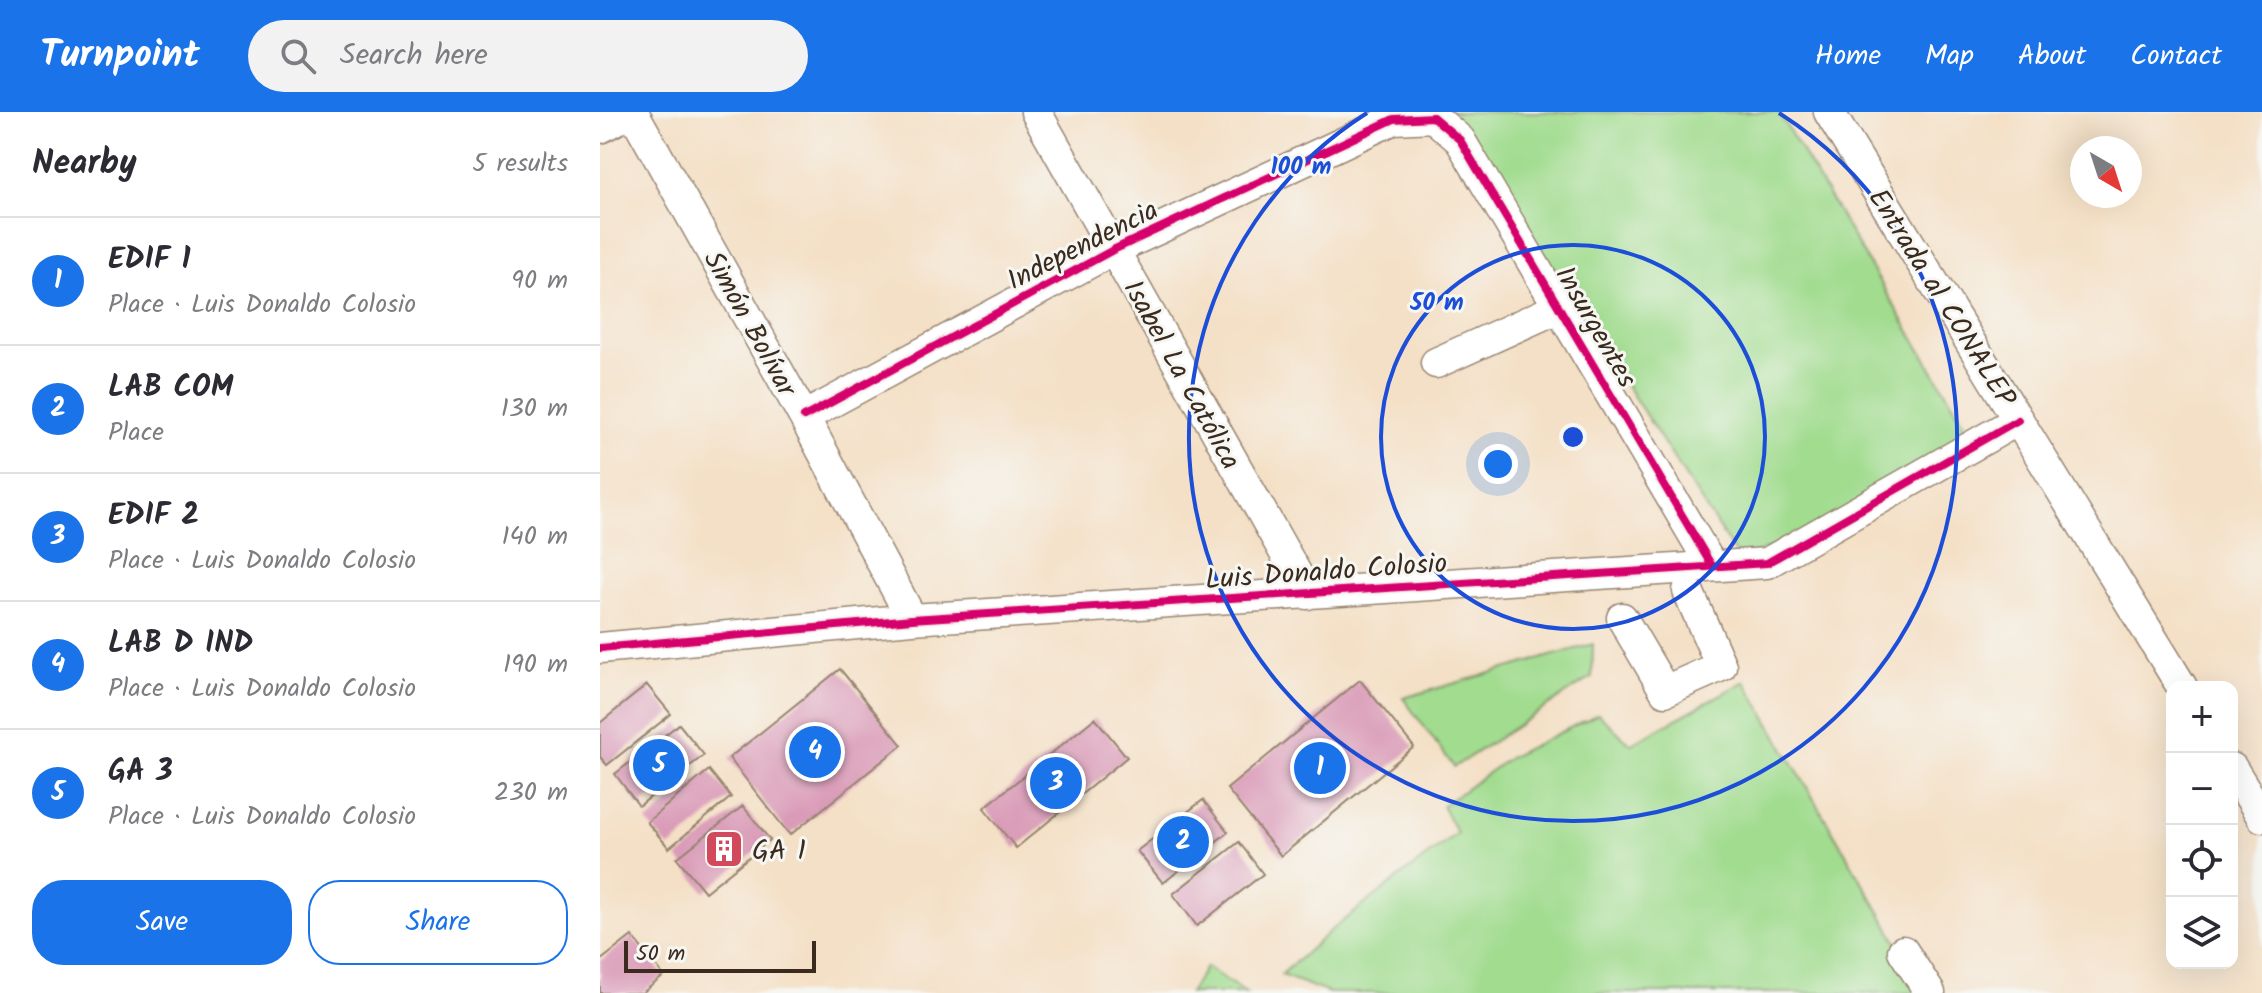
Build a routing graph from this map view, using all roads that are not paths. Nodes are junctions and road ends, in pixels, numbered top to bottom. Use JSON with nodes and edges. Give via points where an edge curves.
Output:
{"nodes":[{"id":1,"x":632,"y":112,"type":"edge"},
{"id":2,"x":1036,"y":112,"type":"edge"},
{"id":3,"x":1829,"y":112,"type":"edge"},
{"id":4,"x":1433,"y":117,"type":"joint"},
{"id":5,"x":600,"y":128,"type":"edge"},
{"id":6,"x":1113,"y":250,"type":"junction"},
{"id":7,"x":1560,"y":307,"type":"junction"},
{"id":8,"x":1436,"y":363,"type":"dead end"},
{"id":9,"x":804,"y":417,"type":"junction"},
{"id":10,"x":2018,"y":420,"type":"junction"},
{"id":11,"x":1712,"y":566,"type":"junction"},
{"id":12,"x":1688,"y":591,"type":"dead end"},
{"id":13,"x":1308,"y":594,"type":"junction"},
{"id":14,"x":1622,"y":618,"type":"dead end"},
{"id":15,"x":912,"y":619,"type":"junction"},
{"id":16,"x":600,"y":648,"type":"edge"},
{"id":17,"x":2178,"y":681,"type":"edge"},
{"id":18,"x":2238,"y":778,"type":"edge"},
{"id":19,"x":2262,"y":817,"type":"edge"},
{"id":20,"x":1903,"y":951,"type":"dead end"},
{"id":21,"x":1930,"y":993,"type":"edge"}],
"edges":[{"from":1,"to":5,"type":"street","name":"Simón Bolívar"},
{"from":1,"to":9,"type":"street","name":"Simón Bolívar"},
{"from":2,"to":6,"type":"street","name":"Isabel La Católica"},
{"from":3,"to":10,"type":"street","name":"Entrada al CONALEP"},
{"from":4,"to":6,"type":"street","name":"Independencia","via":[[1394,119]]},
{"from":4,"to":7,"type":"street","name":"Insurgentes","via":[[1460,140]]},
{"from":6,"to":9,"type":"street","name":"Independencia"},
{"from":6,"to":13,"type":"street","name":"Isabel La Católica"},
{"from":7,"to":8,"type":"street"},
{"from":7,"to":11,"type":"street","name":"Insurgentes"},
{"from":9,"to":15,"type":"street","name":"Simón Bolívar"},
{"from":10,"to":11,"type":"street","name":"Luis Donaldo Colosio","via":[[1767,563]]},
{"from":10,"to":17,"type":"street","name":"Entrada al CONALEP"},
{"from":11,"to":13,"type":"street","name":"Luis Donaldo Colosio"},
{"from":12,"to":14,"type":"street","via":[[1721,666],[1665,691]]},
{"from":13,"to":15,"type":"street","name":"Luis Donaldo Colosio"},
{"from":15,"to":16,"type":"street","name":"Luis Donaldo Colosio"},
{"from":18,"to":19,"type":"street"},
{"from":20,"to":21,"type":"street"}]}
